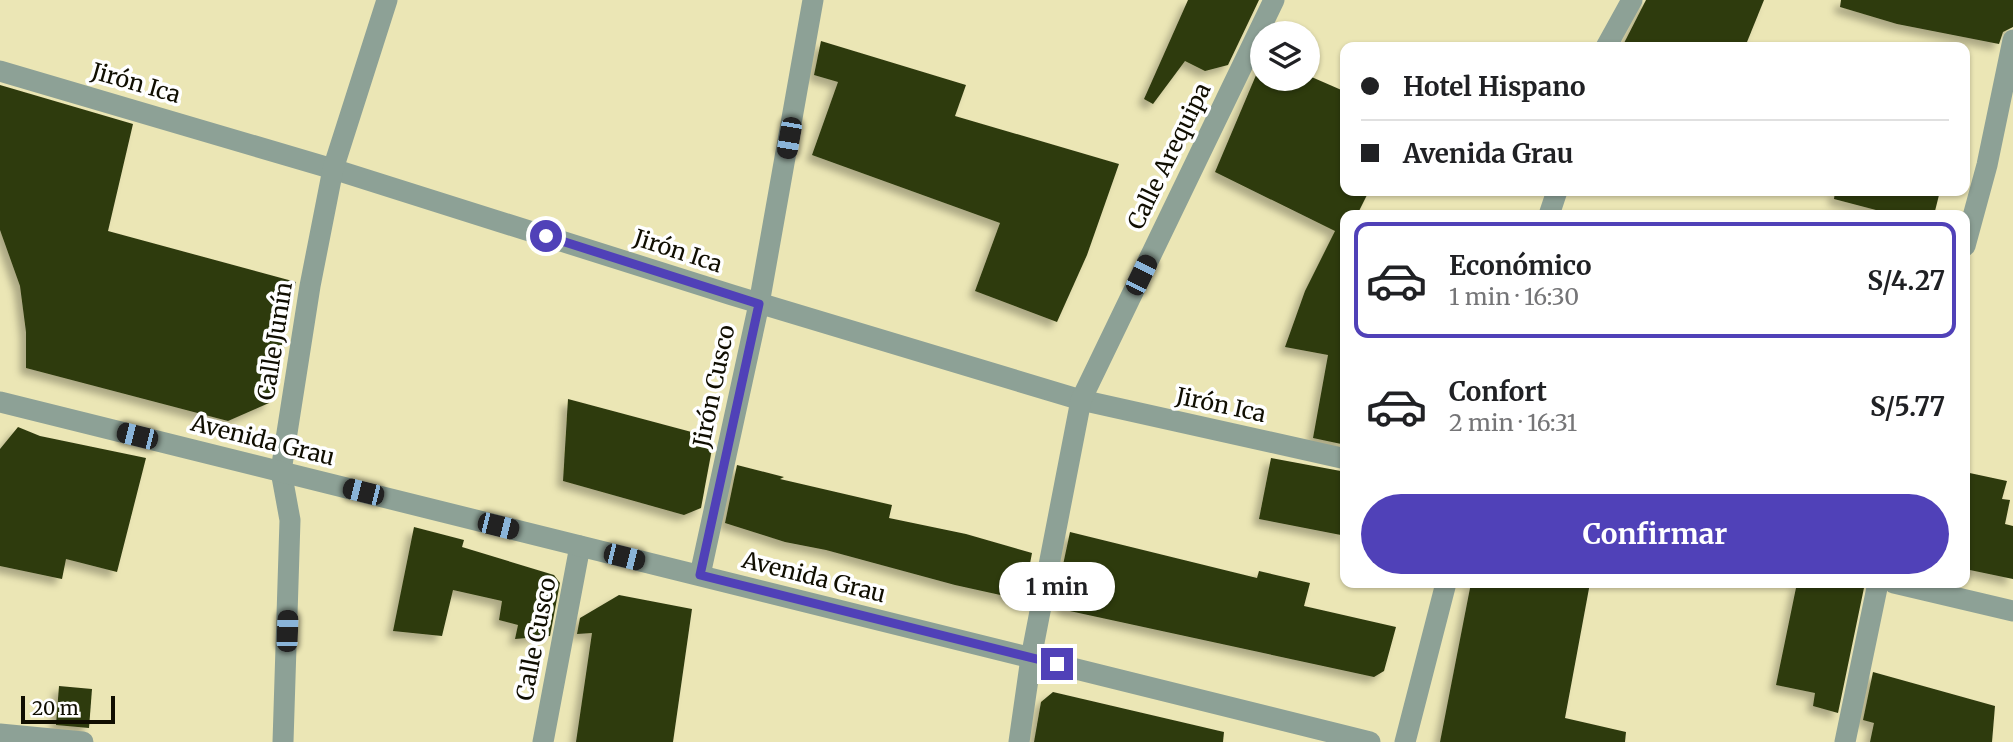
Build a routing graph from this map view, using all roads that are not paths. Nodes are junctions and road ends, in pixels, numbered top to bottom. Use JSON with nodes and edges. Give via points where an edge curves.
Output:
{"nodes":[{"id":1,"x":387,"y":0,"type":"edge"},
{"id":2,"x":813,"y":0,"type":"edge"},
{"id":3,"x":1274,"y":0,"type":"edge"},
{"id":4,"x":1632,"y":0,"type":"edge"},
{"id":5,"x":2013,"y":40,"type":"edge"},
{"id":6,"x":1609,"y":42,"type":"edge"},
{"id":7,"x":0,"y":71,"type":"edge"},
{"id":8,"x":333,"y":169,"type":"junction"},
{"id":9,"x":1970,"y":227,"type":"edge"},
{"id":10,"x":759,"y":304,"type":"junction"},
{"id":11,"x":1081,"y":400,"type":"junction"},
{"id":12,"x":0,"y":402,"type":"edge"},
{"id":13,"x":1340,"y":458,"type":"edge"},
{"id":14,"x":281,"y":471,"type":"junction"},
{"id":15,"x":580,"y":546,"type":"junction"},
{"id":16,"x":700,"y":575,"type":"junction"},
{"id":17,"x":1445,"y":588,"type":"edge"},
{"id":18,"x":1877,"y":588,"type":"edge"},
{"id":19,"x":1915,"y":588,"type":"edge"},
{"id":20,"x":2013,"y":611,"type":"edge"},
{"id":21,"x":1031,"y":658,"type":"junction"},
{"id":22,"x":0,"y":734,"type":"edge"},
{"id":23,"x":83,"y":742,"type":"edge"},
{"id":24,"x":283,"y":742,"type":"edge"},
{"id":25,"x":542,"y":742,"type":"edge"},
{"id":26,"x":1019,"y":742,"type":"edge"},
{"id":27,"x":1370,"y":742,"type":"edge"},
{"id":28,"x":1405,"y":742,"type":"edge"},
{"id":29,"x":1845,"y":742,"type":"edge"}],
"edges":[{"from":1,"to":8,"type":"street","name":"Calle Junín"},
{"from":2,"to":10,"type":"street","name":"Jirón Cusco"},
{"from":3,"to":11,"type":"street","name":"Calle Arequipa"},
{"from":4,"to":6,"type":"street"},
{"from":5,"to":9,"type":"street"},
{"from":7,"to":8,"type":"street","name":"Jirón Ica"},
{"from":8,"to":10,"type":"street","name":"Jirón Ica"},
{"from":8,"to":14,"type":"street","name":"Calle Junín"},
{"from":10,"to":11,"type":"street","name":"Jirón Ica"},
{"from":10,"to":16,"type":"street","name":"Jirón Cusco"},
{"from":11,"to":13,"type":"street","name":"Jirón Ica"},
{"from":11,"to":21,"type":"street","name":"Calle Arequipa"},
{"from":12,"to":14,"type":"street","name":"Avenida Grau"},
{"from":14,"to":15,"type":"street","name":"Avenida Grau"},
{"from":14,"to":24,"type":"street","name":"Calle Junín","via":[[290,520]]},
{"from":15,"to":16,"type":"street","name":"Avenida Grau"},
{"from":15,"to":25,"type":"street","name":"Calle Cusco"},
{"from":16,"to":21,"type":"street","name":"Avenida Grau"},
{"from":17,"to":28,"type":"street"},
{"from":18,"to":29,"type":"street"},
{"from":19,"to":20,"type":"street"},
{"from":21,"to":26,"type":"street","name":"Calle Arequipa"},
{"from":21,"to":27,"type":"street","name":"Avenida Grau"},
{"from":22,"to":23,"type":"street"}]}
